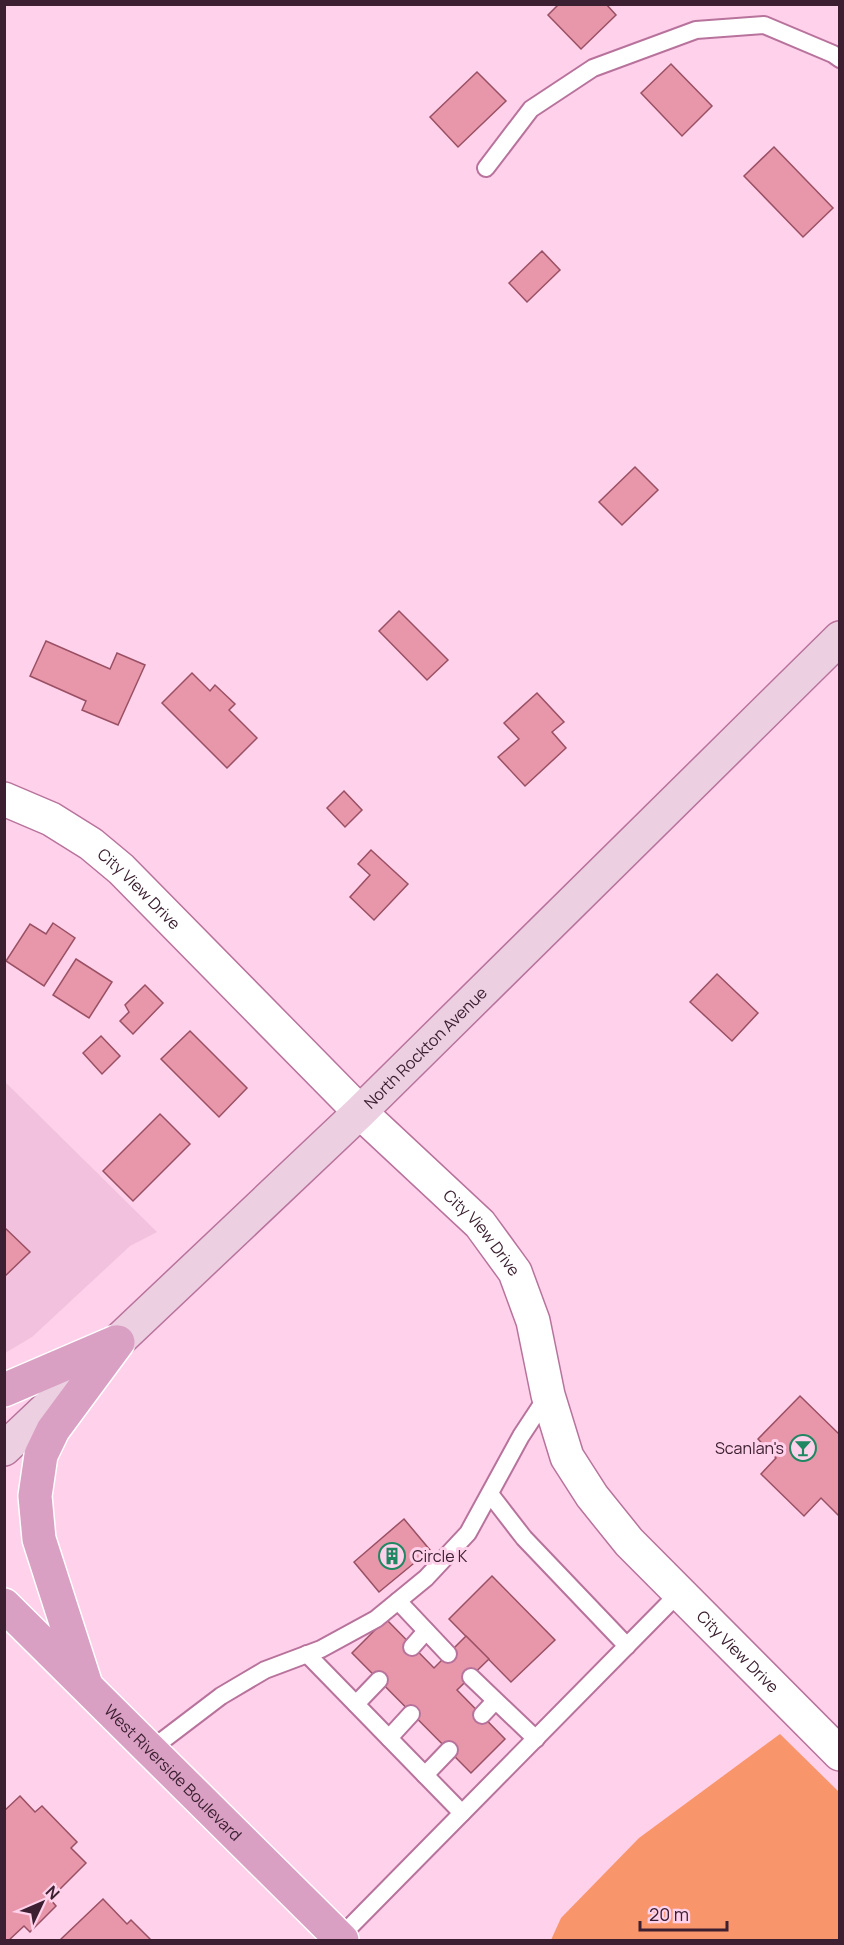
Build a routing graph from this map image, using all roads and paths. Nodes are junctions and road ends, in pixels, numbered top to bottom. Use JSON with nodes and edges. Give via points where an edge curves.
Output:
{"nodes":[{"id":1,"x":840,"y":59,"type":"edge"},
{"id":2,"x":486,"y":168,"type":"dead end"},
{"id":3,"x":840,"y":638,"type":"edge"},
{"id":4,"x":4,"y":799,"type":"edge"},
{"id":5,"x":360,"y":1112,"type":"junction"},
{"id":6,"x":118,"y":1342,"type":"junction"},
{"id":7,"x":4,"y":1390,"type":"edge"},
{"id":8,"x":548,"y":1395,"type":"junction"},
{"id":9,"x":4,"y":1449,"type":"edge"},
{"id":10,"x":490,"y":1494,"type":"junction"},
{"id":11,"x":679,"y":1593,"type":"junction"},
{"id":12,"x":398,"y":1601,"type":"junction"},
{"id":13,"x":4,"y":1605,"type":"edge"},
{"id":14,"x":426,"y":1631,"type":"junction"},
{"id":15,"x":4,"y":1638,"type":"edge"},
{"id":16,"x":627,"y":1646,"type":"junction"},
{"id":17,"x":412,"y":1647,"type":"dead end"},
{"id":18,"x":307,"y":1654,"type":"junction"},
{"id":19,"x":448,"y":1654,"type":"dead end"},
{"id":20,"x":471,"y":1677,"type":"dead end"},
{"id":21,"x":379,"y":1680,"type":"dead end"},
{"id":22,"x":86,"y":1686,"type":"junction"},
{"id":23,"x":495,"y":1701,"type":"junction"},
{"id":24,"x":356,"y":1704,"type":"junction"},
{"id":25,"x":411,"y":1714,"type":"dead end"},
{"id":26,"x":482,"y":1715,"type":"dead end"},
{"id":27,"x":389,"y":1738,"type":"junction"},
{"id":28,"x":536,"y":1739,"type":"junction"},
{"id":29,"x":150,"y":1750,"type":"junction"},
{"id":30,"x":449,"y":1750,"type":"dead end"},
{"id":31,"x":840,"y":1754,"type":"edge"},
{"id":32,"x":425,"y":1775,"type":"junction"},
{"id":33,"x":462,"y":1813,"type":"junction"},
{"id":34,"x":341,"y":1939,"type":"edge"}],
"edges":[{"from":1,"to":2,"type":"lane","via":[[764,25],[696,30],[594,68],[531,109]]},
{"from":3,"to":5,"type":"street","name":"North Rockton Avenue"},
{"from":4,"to":5,"type":"street","name":"City View Drive","via":[[51,819],[122,869]]},
{"from":5,"to":6,"type":"street","name":"North Rockton Avenue"},
{"from":5,"to":8,"type":"street","name":"City View Drive","via":[[480,1224],[515,1272],[533,1321]]},
{"from":6,"to":7,"type":"main road"},
{"from":6,"to":9,"type":"street","name":"North Rockton Avenue"},
{"from":6,"to":22,"type":"main road","via":[[52,1430],[40,1455],[35,1496],[39,1539]]},
{"from":8,"to":10,"type":"lane"},
{"from":8,"to":11,"type":"street","name":"City View Drive","via":[[567,1457],[592,1496],[629,1542]]},
{"from":10,"to":12,"type":"lane","via":[[468,1533],[426,1578]]},
{"from":10,"to":16,"type":"lane","via":[[524,1538]]},
{"from":11,"to":16,"type":"lane"},
{"from":11,"to":31,"type":"street","name":"City View Drive"},
{"from":12,"to":14,"type":"lane"},
{"from":12,"to":18,"type":"lane","via":[[376,1619]]},
{"from":13,"to":22,"type":"main road","name":"West Riverside Boulevard"},
{"from":14,"to":17,"type":"lane"},
{"from":14,"to":19,"type":"lane"},
{"from":15,"to":22,"type":"main road"},
{"from":16,"to":28,"type":"lane"},
{"from":18,"to":24,"type":"lane"},
{"from":18,"to":29,"type":"lane","via":[[265,1670],[221,1696]]},
{"from":20,"to":23,"type":"lane"},
{"from":21,"to":24,"type":"lane"},
{"from":22,"to":29,"type":"main road","name":"West Riverside Boulevard"},
{"from":23,"to":26,"type":"lane"},
{"from":23,"to":28,"type":"lane"},
{"from":24,"to":27,"type":"lane"},
{"from":25,"to":27,"type":"lane"},
{"from":27,"to":32,"type":"lane"},
{"from":28,"to":33,"type":"lane"},
{"from":29,"to":34,"type":"main road","name":"West Riverside Boulevard"},
{"from":30,"to":32,"type":"lane"},
{"from":32,"to":33,"type":"lane"},
{"from":33,"to":34,"type":"lane"}]}
